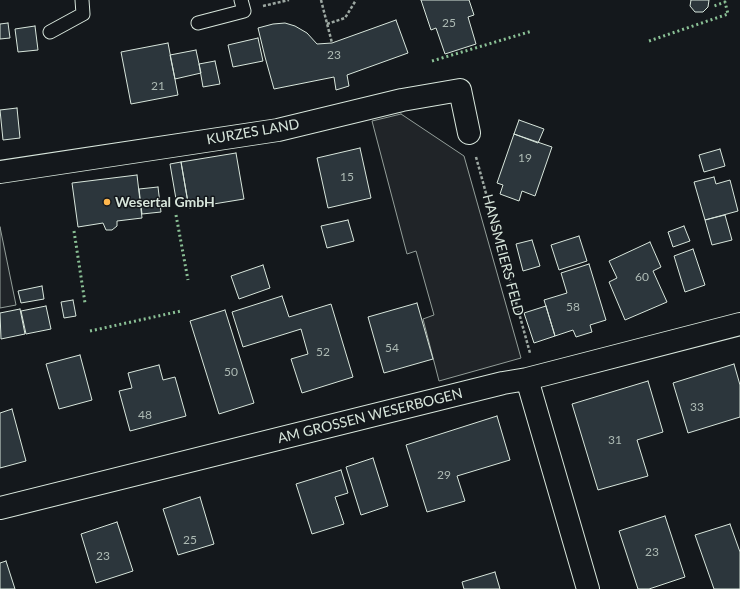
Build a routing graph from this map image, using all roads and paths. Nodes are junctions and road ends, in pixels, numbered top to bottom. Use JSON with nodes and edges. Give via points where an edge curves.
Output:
{"nodes":[{"id":1,"x":82,"y":0,"type":"edge"},
{"id":2,"x":241,"y":0,"type":"edge"},
{"id":3,"x":320,"y":0,"type":"edge"},
{"id":4,"x":356,"y":0,"type":"edge"},
{"id":5,"x":198,"y":23,"type":"dead end"},
{"id":6,"x":327,"y":24,"type":"junction"},
{"id":7,"x":50,"y":32,"type":"dead end"},
{"id":8,"x":332,"y":43,"type":"dead end"},
{"id":9,"x":469,"y":133,"type":"joint"},
{"id":10,"x":0,"y":172,"type":"edge"},
{"id":11,"x":740,"y":324,"type":"edge"},
{"id":12,"x":532,"y":377,"type":"junction"},
{"id":13,"x":0,"y":508,"type":"edge"},
{"id":14,"x":588,"y":589,"type":"edge"}],
"edges":[{"from":1,"to":7,"type":"lane","via":[[83,14]]},
{"from":2,"to":5,"type":"lane","via":[[244,11]]},
{"from":3,"to":6,"type":"path"},
{"from":4,"to":6,"type":"path","via":[[345,18]]},
{"from":6,"to":8,"type":"path"},
{"from":9,"to":10,"type":"street","name":"KURZES LAND","via":[[460,90],[402,100],[278,130]]},
{"from":9,"to":12,"type":"path","name":"HANSMEIERS FELD"},
{"from":11,"to":12,"type":"street","name":"AM GROSSEN WESERBOGEN"},
{"from":12,"to":13,"type":"street","name":"AM GROSSEN WESERBOGEN"},
{"from":12,"to":14,"type":"street"}]}
